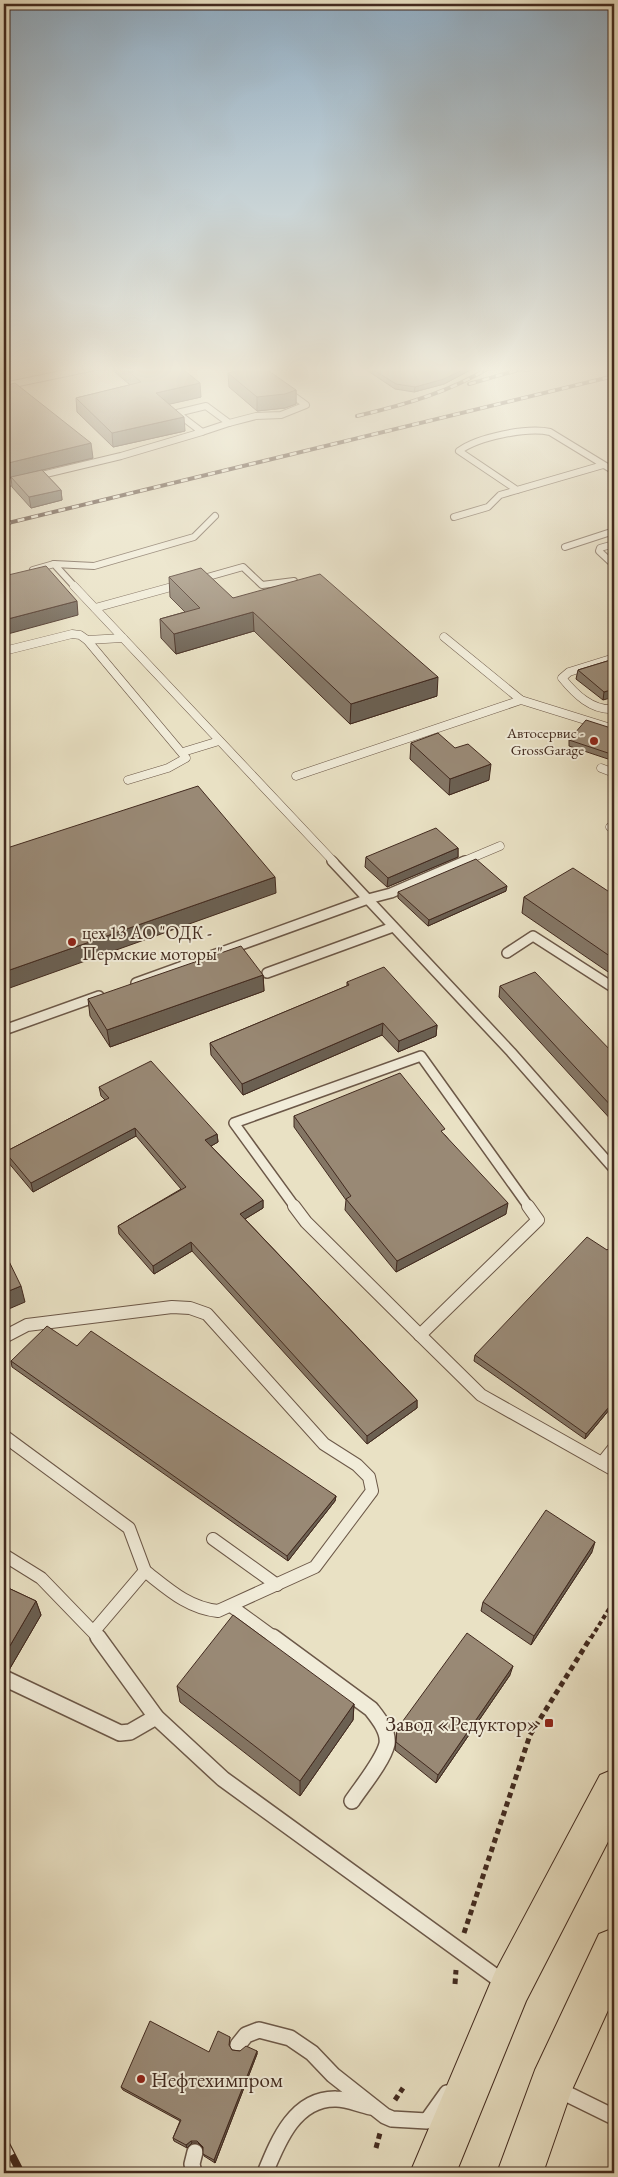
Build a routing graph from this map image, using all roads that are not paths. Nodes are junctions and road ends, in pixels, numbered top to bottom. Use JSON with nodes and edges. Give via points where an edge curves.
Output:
{"nodes":[{"id":1,"x":73,"y":468,"type":"edge"},
{"id":2,"x":483,"y":468,"type":"edge"},
{"id":3,"x":594,"y":468,"type":"edge"},
{"id":4,"x":4,"y":484,"type":"edge"},
{"id":5,"x":517,"y":490,"type":"junction"},
{"id":6,"x":215,"y":516,"type":"dead end"},
{"id":7,"x":454,"y":516,"type":"dead end"},
{"id":8,"x":614,"y":531,"type":"edge"},
{"id":9,"x":614,"y":544,"type":"edge"},
{"id":10,"x":565,"y":547,"type":"dead end"},
{"id":11,"x":54,"y":564,"type":"junction"},
{"id":12,"x":614,"y":565,"type":"edge"},
{"id":13,"x":21,"y":573,"type":"edge"},
{"id":14,"x":294,"y":581,"type":"edge"},
{"id":15,"x":95,"y":608,"type":"junction"},
{"id":16,"x":444,"y":636,"type":"dead end"},
{"id":17,"x":123,"y":638,"type":"junction"},
{"id":18,"x":87,"y":640,"type":"junction"},
{"id":19,"x":4,"y":652,"type":"edge"},
{"id":20,"x":614,"y":658,"type":"edge"},
{"id":21,"x":521,"y":700,"type":"junction"},
{"id":22,"x":614,"y":709,"type":"edge"},
{"id":23,"x":614,"y":729,"type":"edge"},
{"id":24,"x":219,"y":741,"type":"junction"},
{"id":25,"x":183,"y":752,"type":"junction"},
{"id":26,"x":601,"y":768,"type":"dead end"},
{"id":27,"x":614,"y":773,"type":"edge"},
{"id":28,"x":296,"y":776,"type":"dead end"},
{"id":29,"x":128,"y":780,"type":"dead end"},
{"id":30,"x":500,"y":846,"type":"dead end"},
{"id":31,"x":368,"y":899,"type":"junction"},
{"id":32,"x":393,"y":927,"type":"junction"},
{"id":33,"x":507,"y":952,"type":"dead end"},
{"id":34,"x":267,"y":973,"type":"dead end"},
{"id":35,"x":125,"y":987,"type":"edge"},
{"id":36,"x":614,"y":988,"type":"edge"},
{"id":37,"x":106,"y":993,"type":"edge"},
{"id":38,"x":4,"y":1030,"type":"edge"},
{"id":39,"x":614,"y":1169,"type":"edge"},
{"id":40,"x":420,"y":1335,"type":"junction"},
{"id":41,"x":4,"y":1338,"type":"edge"},
{"id":42,"x":4,"y":1436,"type":"edge"},
{"id":43,"x":614,"y":1448,"type":"edge"},
{"id":44,"x":602,"y":1463,"type":"junction"},
{"id":45,"x":614,"y":1470,"type":"edge"},
{"id":46,"x":213,"y":1539,"type":"dead end"},
{"id":47,"x":4,"y":1555,"type":"edge"},
{"id":48,"x":145,"y":1571,"type":"junction"},
{"id":49,"x":278,"y":1585,"type":"junction"},
{"id":50,"x":232,"y":1606,"type":"junction"},
{"id":51,"x":94,"y":1631,"type":"junction"},
{"id":52,"x":4,"y":1678,"type":"edge"},
{"id":53,"x":156,"y":1717,"type":"junction"},
{"id":54,"x":614,"y":1788,"type":"edge"},
{"id":55,"x":352,"y":1801,"type":"dead end"},
{"id":56,"x":614,"y":1949,"type":"edge"},
{"id":57,"x":510,"y":1987,"type":"junction"},
{"id":58,"x":494,"y":2027,"type":"junction"},
{"id":59,"x":238,"y":2045,"type":"dead end"},
{"id":60,"x":551,"y":2086,"type":"junction"},
{"id":61,"x":374,"y":2108,"type":"junction"},
{"id":62,"x":614,"y":2117,"type":"edge"},
{"id":63,"x":195,"y":2152,"type":"dead end"},
{"id":64,"x":194,"y":2173,"type":"edge"},
{"id":65,"x":265,"y":2173,"type":"edge"},
{"id":66,"x":433,"y":2173,"type":"edge"},
{"id":67,"x":520,"y":2173,"type":"edge"}],
"edges":[{"from":1,"to":4,"type":"lane"},
{"from":2,"to":5,"type":"lane"},
{"from":3,"to":5,"type":"lane"},
{"from":5,"to":7,"type":"lane","via":[[500,494],[488,507]]},
{"from":6,"to":11,"type":"lane","via":[[194,537],[94,566]]},
{"from":8,"to":10,"type":"lane"},
{"from":9,"to":12,"type":"lane","via":[[599,551]]},
{"from":11,"to":13,"type":"lane"},
{"from":11,"to":15,"type":"lane"},
{"from":14,"to":15,"type":"lane","via":[[262,585],[243,567]]},
{"from":15,"to":17,"type":"lane"},
{"from":16,"to":21,"type":"lane"},
{"from":17,"to":18,"type":"lane"},
{"from":17,"to":24,"type":"lane"},
{"from":18,"to":19,"type":"lane","via":[[72,634]]},
{"from":18,"to":25,"type":"lane"},
{"from":20,"to":22,"type":"lane","via":[[569,672],[562,678],[592,705],[607,711]]},
{"from":21,"to":23,"type":"lane"},
{"from":21,"to":28,"type":"lane"},
{"from":24,"to":25,"type":"lane"},
{"from":24,"to":31,"type":"lane"},
{"from":25,"to":29,"type":"lane","via":[[186,758],[182,762]]},
{"from":26,"to":27,"type":"lane"},
{"from":30,"to":31,"type":"lane","via":[[391,893]]},
{"from":31,"to":32,"type":"lane"},
{"from":31,"to":35,"type":"lane"},
{"from":32,"to":34,"type":"lane"},
{"from":32,"to":39,"type":"lane","via":[[511,1052]]},
{"from":33,"to":36,"type":"lane","via":[[533,936]]},
{"from":37,"to":38,"type":"lane"},
{"from":40,"to":40,"type":"lane","via":[[538,1220],[421,1056],[234,1123],[306,1222]]},
{"from":40,"to":44,"type":"lane","via":[[481,1395]]},
{"from":41,"to":49,"type":"lane","via":[[27,1325],[172,1307],[190,1308],[207,1314],[324,1444],[357,1465],[369,1477],[372,1491],[315,1567]]},
{"from":42,"to":48,"type":"lane","via":[[129,1528]]},
{"from":43,"to":44,"type":"lane"},
{"from":44,"to":45,"type":"lane"},
{"from":46,"to":49,"type":"lane"},
{"from":47,"to":51,"type":"lane","via":[[41,1578]]},
{"from":48,"to":50,"type":"lane","via":[[205,1611]]},
{"from":48,"to":51,"type":"lane"},
{"from":49,"to":50,"type":"lane"},
{"from":50,"to":55,"type":"lane","via":[[371,1708],[382,1723],[387,1743]]},
{"from":51,"to":53,"type":"lane"},
{"from":52,"to":53,"type":"lane","via":[[120,1733],[130,1732]]},
{"from":53,"to":57,"type":"lane","via":[[224,1779]]},
{"from":54,"to":57,"type":"main road"},
{"from":56,"to":60,"type":"main road"},
{"from":57,"to":58,"type":"main road"},
{"from":58,"to":61,"type":"lane","via":[[427,2121],[392,2119]]},
{"from":58,"to":66,"type":"main road"},
{"from":59,"to":61,"type":"lane","via":[[246,2035],[259,2030],[290,2038],[312,2053],[333,2075]]},
{"from":60,"to":62,"type":"lane"},
{"from":60,"to":67,"type":"main road"},
{"from":61,"to":65,"type":"lane","via":[[335,2099],[313,2104],[298,2114],[284,2130]]},
{"from":63,"to":64,"type":"lane"}]}
